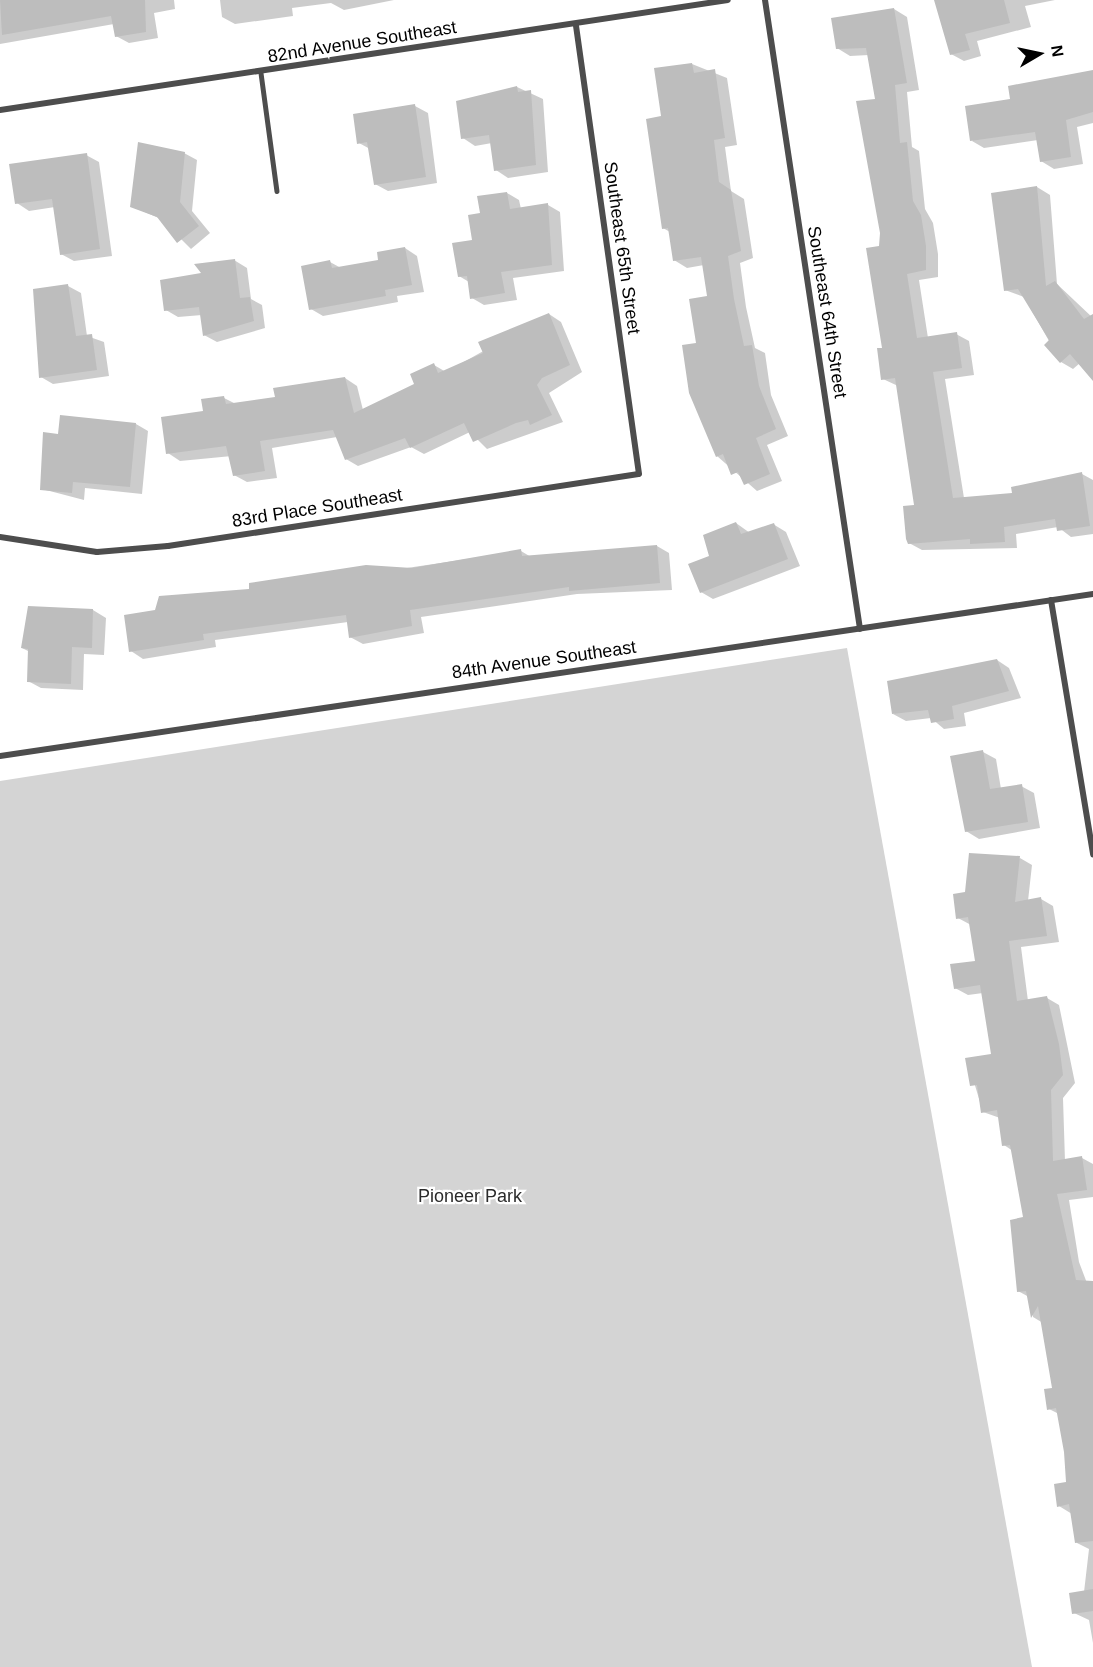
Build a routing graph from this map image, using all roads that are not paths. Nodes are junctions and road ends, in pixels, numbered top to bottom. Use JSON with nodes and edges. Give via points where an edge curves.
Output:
{"nodes":[{"id":1,"x":728,"y":0,"type":"edge"},
{"id":2,"x":765,"y":0,"type":"edge"},
{"id":3,"x":576,"y":25,"type":"junction"},
{"id":4,"x":261,"y":73,"type":"junction"},
{"id":5,"x":0,"y":110,"type":"edge"},
{"id":6,"x":277,"y":190,"type":"dead end"},
{"id":7,"x":639,"y":474,"type":"joint"},
{"id":8,"x":0,"y":537,"type":"edge"},
{"id":9,"x":1093,"y":594,"type":"edge"},
{"id":10,"x":1051,"y":600,"type":"junction"},
{"id":11,"x":860,"y":629,"type":"junction"},
{"id":12,"x":0,"y":756,"type":"edge"},
{"id":13,"x":1093,"y":855,"type":"edge"}],
"edges":[{"from":1,"to":3,"type":"street","name":"82nd Avenue Southeast"},
{"from":2,"to":11,"type":"street","name":"Southeast 64th Street"},
{"from":3,"to":4,"type":"street","name":"82nd Avenue Southeast"},
{"from":3,"to":7,"type":"street","name":"Southeast 65th Street"},
{"from":4,"to":5,"type":"street","name":"82nd Avenue Southeast"},
{"from":4,"to":6,"type":"lane"},
{"from":7,"to":8,"type":"street","name":"83rd Place Southeast","via":[[168,546],[97,552]]},
{"from":9,"to":10,"type":"street","name":"84th Avenue Southeast"},
{"from":10,"to":11,"type":"street","name":"84th Avenue Southeast"},
{"from":10,"to":13,"type":"street"},
{"from":11,"to":12,"type":"street","name":"84th Avenue Southeast"}]}
